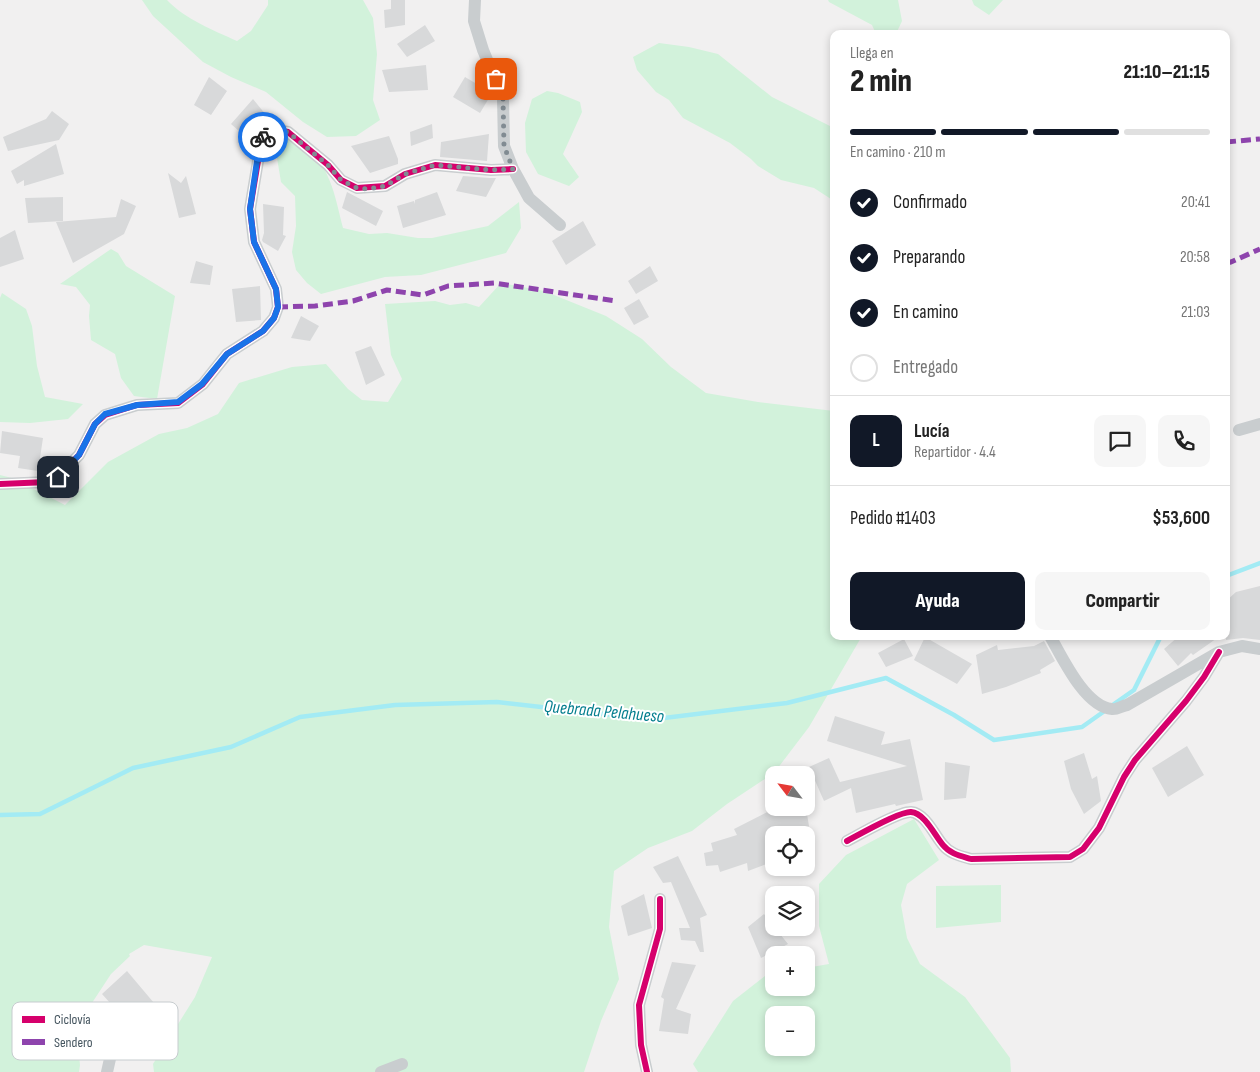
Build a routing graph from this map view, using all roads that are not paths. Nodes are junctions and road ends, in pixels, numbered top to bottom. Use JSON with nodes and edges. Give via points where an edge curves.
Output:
{"nodes":[{"id":1,"x":475,"y":0,"type":"edge"},
{"id":2,"x":513,"y":169,"type":"junction"},
{"id":3,"x":560,"y":225,"type":"dead end"},
{"id":4,"x":1260,"y":424,"type":"edge"},
{"id":5,"x":1239,"y":430,"type":"dead end"},
{"id":6,"x":0,"y":484,"type":"edge"},
{"id":7,"x":1052,"y":640,"type":"edge"},
{"id":8,"x":1260,"y":649,"type":"edge"},
{"id":9,"x":1219,"y":652,"type":"junction"},
{"id":10,"x":847,"y":841,"type":"dead end"},
{"id":11,"x":660,"y":899,"type":"dead end"},
{"id":12,"x":402,"y":1064,"type":"dead end"},
{"id":13,"x":381,"y":1072,"type":"edge"},
{"id":14,"x":647,"y":1072,"type":"edge"}],
"edges":[{"from":1,"to":2,"type":"street","via":[[474,21],[503,98],[504,146]]},
{"from":2,"to":3,"type":"street","via":[[530,198]]},
{"from":2,"to":6,"type":"street","via":[[435,165],[405,174],[385,186],[357,188],[341,180],[288,132],[271,129],[262,137],[250,209],[254,242],[276,289],[278,307],[274,318],[263,331],[227,354],[202,384],[178,402],[137,405],[105,414],[95,424],[79,455],[58,477],[48,482]]},
{"from":4,"to":5,"type":"street"},
{"from":7,"to":9,"type":"street","via":[[1079,685],[1095,704],[1112,710],[1127,705]]},
{"from":8,"to":9,"type":"street","via":[[1242,646]]},
{"from":9,"to":10,"type":"street","via":[[1198,685],[1135,760],[1099,828],[1083,849],[1070,857],[971,859],[944,847],[925,820],[911,812],[900,814]]},
{"from":11,"to":14,"type":"street","via":[[660,929],[639,1005],[641,1045]]},
{"from":12,"to":13,"type":"street"}]}
